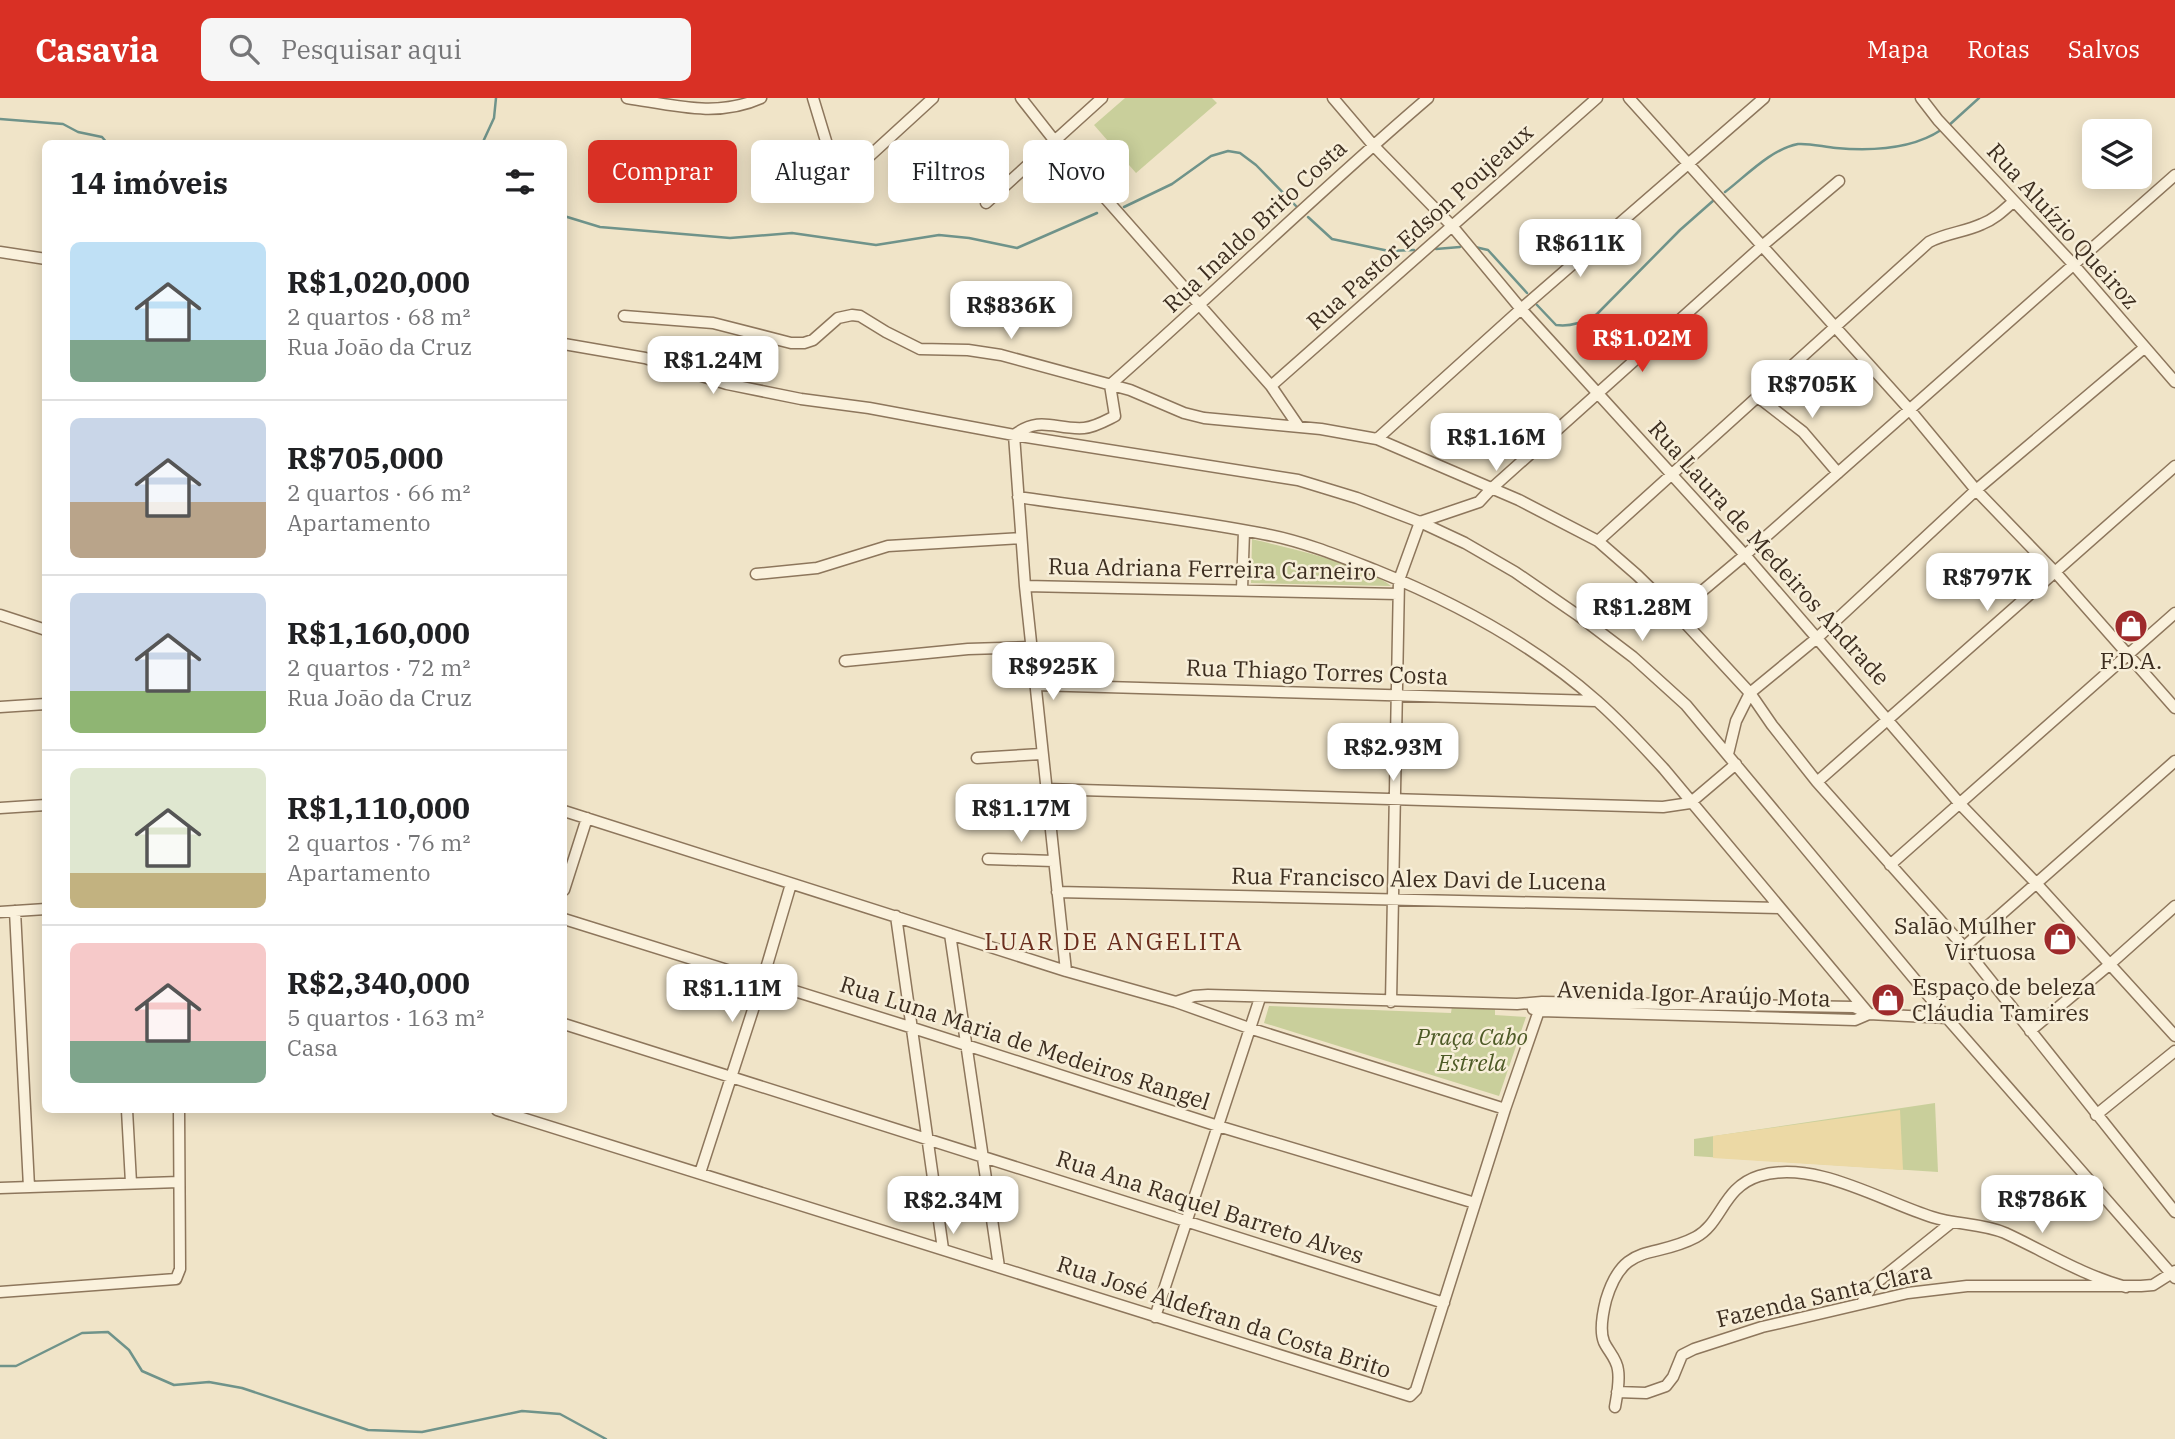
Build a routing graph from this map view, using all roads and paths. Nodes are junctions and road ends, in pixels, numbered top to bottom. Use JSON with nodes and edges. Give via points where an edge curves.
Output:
{"nodes":[{"id":1,"x":627,"y":98,"type":"edge"},
{"id":2,"x":761,"y":98,"type":"edge"},
{"id":3,"x":813,"y":98,"type":"edge"},
{"id":4,"x":933,"y":98,"type":"edge"},
{"id":5,"x":1021,"y":98,"type":"edge"},
{"id":6,"x":1102,"y":98,"type":"edge"},
{"id":7,"x":1333,"y":98,"type":"edge"},
{"id":8,"x":1428,"y":98,"type":"edge"},
{"id":9,"x":1597,"y":98,"type":"edge"},
{"id":10,"x":1629,"y":98,"type":"edge"},
{"id":11,"x":1764,"y":98,"type":"edge"},
{"id":12,"x":1922,"y":98,"type":"edge"},
{"id":13,"x":1054,"y":140,"type":"joint"},
{"id":14,"x":1373,"y":145,"type":"junction"},
{"id":15,"x":1690,"y":163,"type":"junction"},
{"id":16,"x":1023,"y":169,"type":"edge"},
{"id":17,"x":2175,"y":175,"type":"edge"},
{"id":18,"x":1839,"y":181,"type":"dead end"},
{"id":19,"x":1009,"y":182,"type":"edge"},
{"id":20,"x":2014,"y":201,"type":"junction"},
{"id":21,"x":1109,"y":203,"type":"edge"},
{"id":22,"x":1452,"y":226,"type":"junction"},
{"id":23,"x":1762,"y":246,"type":"junction"},
{"id":24,"x":0,"y":252,"type":"edge"},
{"id":25,"x":42,"y":257,"type":"edge"},
{"id":26,"x":2073,"y":264,"type":"junction"},
{"id":27,"x":1200,"y":307,"type":"junction"},
{"id":28,"x":1521,"y":309,"type":"junction"},
{"id":29,"x":624,"y":316,"type":"dead end"},
{"id":30,"x":1835,"y":328,"type":"junction"},
{"id":31,"x":567,"y":345,"type":"edge"},
{"id":32,"x":2144,"y":348,"type":"junction"},
{"id":33,"x":2175,"y":382,"type":"edge"},
{"id":34,"x":1110,"y":385,"type":"junction"},
{"id":35,"x":1271,"y":386,"type":"junction"},
{"id":36,"x":1597,"y":393,"type":"junction"},
{"id":37,"x":1758,"y":397,"type":"junction"},
{"id":38,"x":1909,"y":409,"type":"junction"},
{"id":39,"x":1299,"y":428,"type":"junction"},
{"id":40,"x":1014,"y":435,"type":"junction"},
{"id":41,"x":1377,"y":439,"type":"junction"},
{"id":42,"x":2175,"y":466,"type":"edge"},
{"id":43,"x":1838,"y":473,"type":"junction"},
{"id":44,"x":1673,"y":475,"type":"junction"},
{"id":45,"x":1491,"y":489,"type":"junction"},
{"id":46,"x":1976,"y":490,"type":"junction"},
{"id":47,"x":1018,"y":498,"type":"junction"},
{"id":48,"x":1420,"y":522,"type":"junction"},
{"id":49,"x":1244,"y":531,"type":"junction"},
{"id":50,"x":1021,"y":538,"type":"junction"},
{"id":51,"x":1598,"y":541,"type":"junction"},
{"id":52,"x":1745,"y":555,"type":"junction"},
{"id":53,"x":2056,"y":573,"type":"junction"},
{"id":54,"x":756,"y":574,"type":"dead end"},
{"id":55,"x":1399,"y":580,"type":"junction"},
{"id":56,"x":1025,"y":586,"type":"junction"},
{"id":57,"x":1242,"y":589,"type":"junction"},
{"id":58,"x":1398,"y":594,"type":"junction"},
{"id":59,"x":1676,"y":613,"type":"junction"},
{"id":60,"x":2175,"y":613,"type":"edge"},
{"id":61,"x":0,"y":615,"type":"edge"},
{"id":62,"x":42,"y":629,"type":"edge"},
{"id":63,"x":1816,"y":638,"type":"junction"},
{"id":64,"x":1032,"y":647,"type":"junction"},
{"id":65,"x":2128,"y":655,"type":"junction"},
{"id":66,"x":845,"y":660,"type":"dead end"},
{"id":67,"x":1035,"y":685,"type":"junction"},
{"id":68,"x":1750,"y":693,"type":"junction"},
{"id":69,"x":1398,"y":695,"type":"junction"},
{"id":70,"x":1597,"y":701,"type":"junction"},
{"id":71,"x":42,"y":704,"type":"edge"},
{"id":72,"x":0,"y":707,"type":"edge"},
{"id":73,"x":2175,"y":708,"type":"edge"},
{"id":74,"x":1889,"y":720,"type":"junction"},
{"id":75,"x":1041,"y":754,"type":"junction"},
{"id":76,"x":1728,"y":754,"type":"junction"},
{"id":77,"x":977,"y":758,"type":"dead end"},
{"id":78,"x":2175,"y":761,"type":"edge"},
{"id":79,"x":1736,"y":764,"type":"junction"},
{"id":80,"x":1818,"y":782,"type":"junction"},
{"id":81,"x":1045,"y":789,"type":"junction"},
{"id":82,"x":1396,"y":799,"type":"junction"},
{"id":83,"x":1690,"y":803,"type":"junction"},
{"id":84,"x":1960,"y":804,"type":"junction"},
{"id":85,"x":42,"y":805,"type":"edge"},
{"id":86,"x":0,"y":808,"type":"edge"},
{"id":87,"x":567,"y":812,"type":"edge"},
{"id":88,"x":587,"y":818,"type":"junction"},
{"id":89,"x":988,"y":859,"type":"dead end"},
{"id":90,"x":1053,"y":861,"type":"junction"},
{"id":91,"x":1890,"y":865,"type":"junction"},
{"id":92,"x":567,"y":881,"type":"edge"},
{"id":93,"x":2036,"y":883,"type":"junction"},
{"id":94,"x":790,"y":884,"type":"junction"},
{"id":95,"x":1057,"y":892,"type":"junction"},
{"id":96,"x":1394,"y":898,"type":"junction"},
{"id":97,"x":2175,"y":906,"type":"edge"},
{"id":98,"x":1779,"y":908,"type":"junction"},
{"id":99,"x":42,"y":909,"type":"edge"},
{"id":100,"x":15,"y":911,"type":"junction"},
{"id":101,"x":0,"y":912,"type":"edge"},
{"id":102,"x":897,"y":916,"type":"junction"},
{"id":103,"x":567,"y":920,"type":"edge"},
{"id":104,"x":950,"y":934,"type":"junction"},
{"id":105,"x":1964,"y":947,"type":"junction"},
{"id":106,"x":2109,"y":965,"type":"junction"},
{"id":107,"x":1066,"y":971,"type":"junction"},
{"id":108,"x":762,"y":982,"type":"junction"},
{"id":109,"x":1260,"y":998,"type":"junction"},
{"id":110,"x":1176,"y":1002,"type":"junction"},
{"id":111,"x":1391,"y":1002,"type":"junction"},
{"id":112,"x":1541,"y":1006,"type":"junction"},
{"id":113,"x":1869,"y":1014,"type":"junction"},
{"id":114,"x":1947,"y":1018,"type":"junction"},
{"id":115,"x":567,"y":1025,"type":"edge"},
{"id":116,"x":913,"y":1028,"type":"junction"},
{"id":117,"x":1249,"y":1028,"type":"junction"},
{"id":118,"x":2030,"y":1031,"type":"junction"},
{"id":119,"x":2175,"y":1036,"type":"edge"},
{"id":120,"x":967,"y":1046,"type":"junction"},
{"id":121,"x":2175,"y":1051,"type":"edge"},
{"id":122,"x":732,"y":1077,"type":"junction"},
{"id":123,"x":1505,"y":1109,"type":"junction"},
{"id":124,"x":127,"y":1113,"type":"edge"},
{"id":125,"x":179,"y":1113,"type":"edge"},
{"id":126,"x":507,"y":1113,"type":"edge"},
{"id":127,"x":2096,"y":1115,"type":"junction"},
{"id":128,"x":1218,"y":1126,"type":"junction"},
{"id":129,"x":927,"y":1139,"type":"junction"},
{"id":130,"x":982,"y":1157,"type":"junction"},
{"id":131,"x":700,"y":1173,"type":"junction"},
{"id":132,"x":179,"y":1182,"type":"junction"},
{"id":133,"x":131,"y":1184,"type":"junction"},
{"id":134,"x":29,"y":1187,"type":"junction"},
{"id":135,"x":0,"y":1188,"type":"edge"},
{"id":136,"x":1475,"y":1203,"type":"junction"},
{"id":137,"x":2175,"y":1212,"type":"edge"},
{"id":138,"x":1187,"y":1222,"type":"junction"},
{"id":139,"x":1952,"y":1222,"type":"junction"},
{"id":140,"x":943,"y":1250,"type":"junction"},
{"id":141,"x":999,"y":1267,"type":"junction"},
{"id":142,"x":2171,"y":1276,"type":"edge"},
{"id":143,"x":2126,"y":1287,"type":"junction"},
{"id":144,"x":0,"y":1292,"type":"edge"},
{"id":145,"x":1444,"y":1303,"type":"junction"},
{"id":146,"x":1862,"y":1303,"type":"junction"},
{"id":147,"x":1155,"y":1317,"type":"junction"},
{"id":148,"x":1617,"y":1392,"type":"junction"},
{"id":149,"x":1615,"y":1407,"type":"dead end"}],
"edges":[{"from":1,"to":2,"type":"street","via":[[705,110]]},
{"from":3,"to":4,"type":"street","via":[[839,184]]},
{"from":5,"to":13,"type":"street"},
{"from":6,"to":13,"type":"street"},
{"from":7,"to":14,"type":"street","name":"Rua Laura de Medeiros Andrade"},
{"from":8,"to":14,"type":"street","name":"Rua Inaldo Brito Costa"},
{"from":9,"to":22,"type":"street","name":"Rua Pastor Edson Poujeaux"},
{"from":10,"to":15,"type":"street"},
{"from":11,"to":15,"type":"street"},
{"from":12,"to":20,"type":"street","name":"Rua Aluízio Queiroz"},
{"from":14,"to":22,"type":"street","name":"Rua Laura de Medeiros Andrade"},
{"from":14,"to":27,"type":"street","name":"Rua Inaldo Brito Costa"},
{"from":15,"to":23,"type":"street"},
{"from":15,"to":28,"type":"street"},
{"from":16,"to":19,"type":"street"},
{"from":17,"to":26,"type":"street"},
{"from":18,"to":23,"type":"street"},
{"from":20,"to":26,"type":"street","name":"Rua Aluízio Queiroz"},
{"from":20,"to":30,"type":"street","via":[[1983,224],[1929,242]]},
{"from":21,"to":27,"type":"street"},
{"from":22,"to":28,"type":"street","name":"Rua Laura de Medeiros Andrade"},
{"from":22,"to":35,"type":"street","name":"Rua Pastor Edson Poujeaux"},
{"from":23,"to":30,"type":"street"},
{"from":23,"to":36,"type":"street"},
{"from":24,"to":25,"type":"street"},
{"from":26,"to":32,"type":"street","name":"Rua Aluízio Queiroz"},
{"from":26,"to":38,"type":"street"},
{"from":27,"to":34,"type":"street","name":"Rua Inaldo Brito Costa"},
{"from":27,"to":35,"type":"street"},
{"from":28,"to":36,"type":"street","name":"Rua Laura de Medeiros Andrade"},
{"from":28,"to":41,"type":"street"},
{"from":29,"to":34,"type":"street","via":[[713,323],[804,343],[838,318],[852,315],[920,349],[985,351]]},
{"from":30,"to":37,"type":"street"},
{"from":30,"to":38,"type":"street"},
{"from":31,"to":40,"type":"street","via":[[645,358],[769,393]]},
{"from":32,"to":33,"type":"street","name":"Rua Aluízio Queiroz"},
{"from":32,"to":46,"type":"street"},
{"from":34,"to":39,"type":"street","via":[[1204,418]]},
{"from":34,"to":40,"type":"street","via":[[1115,416],[1083,428],[1038,423]]},
{"from":35,"to":39,"type":"street"},
{"from":36,"to":44,"type":"street","name":"Rua Laura de Medeiros Andrade"},
{"from":36,"to":45,"type":"street"},
{"from":37,"to":43,"type":"street","via":[[1803,432]]},
{"from":37,"to":44,"type":"street"},
{"from":38,"to":43,"type":"street"},
{"from":38,"to":46,"type":"street"},
{"from":39,"to":41,"type":"street"},
{"from":40,"to":47,"type":"street"},
{"from":40,"to":48,"type":"street","via":[[1298,480]]},
{"from":41,"to":45,"type":"street"},
{"from":42,"to":53,"type":"street"},
{"from":43,"to":52,"type":"street"},
{"from":44,"to":51,"type":"street"},
{"from":44,"to":52,"type":"street","name":"Rua Laura de Medeiros Andrade"},
{"from":45,"to":48,"type":"street","via":[[1479,502]]},
{"from":45,"to":51,"type":"street"},
{"from":46,"to":53,"type":"street"},
{"from":46,"to":63,"type":"street"},
{"from":47,"to":49,"type":"street"},
{"from":47,"to":50,"type":"street"},
{"from":48,"to":55,"type":"street"},
{"from":48,"to":76,"type":"street","via":[[1515,572],[1579,615],[1686,705]]},
{"from":49,"to":55,"type":"street","via":[[1308,546]]},
{"from":49,"to":57,"type":"street"},
{"from":50,"to":54,"type":"street","via":[[888,546],[817,568]]},
{"from":50,"to":56,"type":"street"},
{"from":51,"to":59,"type":"street"},
{"from":52,"to":59,"type":"street"},
{"from":52,"to":63,"type":"street","name":"Rua Laura de Medeiros Andrade"},
{"from":53,"to":65,"type":"street"},
{"from":53,"to":74,"type":"street"},
{"from":55,"to":58,"type":"street"},
{"from":55,"to":70,"type":"street","via":[[1513,640]]},
{"from":56,"to":57,"type":"street","name":"Rua Adriana Ferreira Carneiro"},
{"from":56,"to":64,"type":"street"},
{"from":57,"to":58,"type":"street","name":"Rua Adriana Ferreira Carneiro"},
{"from":58,"to":69,"type":"street"},
{"from":59,"to":68,"type":"street"},
{"from":60,"to":65,"type":"street"},
{"from":61,"to":62,"type":"street"},
{"from":63,"to":68,"type":"street"},
{"from":63,"to":74,"type":"street","name":"Rua Laura de Medeiros Andrade"},
{"from":64,"to":66,"type":"street"},
{"from":64,"to":67,"type":"street"},
{"from":65,"to":73,"type":"street"},
{"from":65,"to":84,"type":"street"},
{"from":67,"to":69,"type":"street","name":"Rua Thiago Torres Costa"},
{"from":67,"to":75,"type":"street"},
{"from":68,"to":76,"type":"street","via":[[1736,721]]},
{"from":68,"to":80,"type":"street"},
{"from":69,"to":70,"type":"street","name":"Rua Thiago Torres Costa"},
{"from":69,"to":82,"type":"street"},
{"from":70,"to":83,"type":"street","via":[[1664,769]]},
{"from":71,"to":72,"type":"street"},
{"from":74,"to":80,"type":"street"},
{"from":74,"to":84,"type":"street","name":"Rua Laura de Medeiros Andrade"},
{"from":75,"to":77,"type":"street"},
{"from":75,"to":81,"type":"street"},
{"from":76,"to":79,"type":"street"},
{"from":78,"to":93,"type":"street"},
{"from":79,"to":83,"type":"street"},
{"from":79,"to":114,"type":"street"},
{"from":80,"to":91,"type":"street"},
{"from":81,"to":82,"type":"street"},
{"from":81,"to":90,"type":"street"},
{"from":82,"to":83,"type":"street","via":[[1663,807]]},
{"from":82,"to":96,"type":"street"},
{"from":83,"to":98,"type":"street"},
{"from":84,"to":91,"type":"street"},
{"from":84,"to":93,"type":"street","name":"Rua Laura de Medeiros Andrade"},
{"from":85,"to":86,"type":"street"},
{"from":87,"to":88,"type":"street"},
{"from":88,"to":92,"type":"street"},
{"from":88,"to":94,"type":"street"},
{"from":89,"to":90,"type":"street"},
{"from":90,"to":95,"type":"street"},
{"from":91,"to":105,"type":"street"},
{"from":93,"to":105,"type":"street"},
{"from":93,"to":106,"type":"street","name":"Rua Laura de Medeiros Andrade"},
{"from":94,"to":102,"type":"street"},
{"from":94,"to":108,"type":"street"},
{"from":95,"to":96,"type":"street","name":"Rua Francisco Alex Davi de Lucena"},
{"from":95,"to":107,"type":"street"},
{"from":96,"to":98,"type":"street","name":"Rua Francisco Alex Davi de Lucena"},
{"from":96,"to":111,"type":"street"},
{"from":97,"to":106,"type":"street"},
{"from":98,"to":113,"type":"street"},
{"from":99,"to":100,"type":"street"},
{"from":100,"to":101,"type":"street"},
{"from":100,"to":134,"type":"street"},
{"from":102,"to":104,"type":"street"},
{"from":102,"to":116,"type":"street"},
{"from":103,"to":108,"type":"street","name":"Rua Luna Maria de Medeiros Rangel"},
{"from":104,"to":107,"type":"street"},
{"from":104,"to":120,"type":"street"},
{"from":105,"to":118,"type":"street"},
{"from":106,"to":118,"type":"street"},
{"from":106,"to":119,"type":"street","name":"Rua Laura de Medeiros Andrade"},
{"from":107,"to":110,"type":"street"},
{"from":108,"to":116,"type":"street","name":"Rua Luna Maria de Medeiros Rangel"},
{"from":108,"to":122,"type":"street"},
{"from":109,"to":110,"type":"street","name":"Avenida Igor Araújo Mota","via":[[1208,995]]},
{"from":109,"to":111,"type":"street","name":"Avenida Igor Araújo Mota"},
{"from":109,"to":117,"type":"street"},
{"from":110,"to":117,"type":"street"},
{"from":111,"to":112,"type":"street","name":"Avenida Igor Araújo Mota"},
{"from":112,"to":113,"type":"street","name":"Avenida Igor Araújo Mota","via":[[1854,1007]]},
{"from":112,"to":123,"type":"street"},
{"from":113,"to":114,"type":"street","name":"Avenida Igor Araújo Mota"},
{"from":114,"to":142,"type":"street"},
{"from":115,"to":122,"type":"street","name":"Rua Ana Raquel Barreto Alves"},
{"from":116,"to":120,"type":"street","name":"Rua Luna Maria de Medeiros Rangel"},
{"from":116,"to":129,"type":"street"},
{"from":117,"to":123,"type":"street"},
{"from":117,"to":128,"type":"street"},
{"from":118,"to":127,"type":"street"},
{"from":120,"to":128,"type":"street","name":"Rua Luna Maria de Medeiros Rangel"},
{"from":120,"to":130,"type":"street"},
{"from":121,"to":127,"type":"street"},
{"from":122,"to":129,"type":"street","name":"Rua Ana Raquel Barreto Alves"},
{"from":122,"to":131,"type":"street"},
{"from":123,"to":136,"type":"street"},
{"from":124,"to":133,"type":"street"},
{"from":125,"to":132,"type":"street"},
{"from":126,"to":131,"type":"street","name":"Rua José Aldefran da Costa Brito"},
{"from":127,"to":137,"type":"street"},
{"from":128,"to":136,"type":"street","name":"Rua Luna Maria de Medeiros Rangel"},
{"from":128,"to":138,"type":"street"},
{"from":129,"to":130,"type":"street","name":"Rua Ana Raquel Barreto Alves"},
{"from":129,"to":140,"type":"street"},
{"from":130,"to":138,"type":"street","name":"Rua Ana Raquel Barreto Alves"},
{"from":130,"to":141,"type":"street"},
{"from":131,"to":140,"type":"street","name":"Rua José Aldefran da Costa Brito"},
{"from":132,"to":133,"type":"street"},
{"from":132,"to":144,"type":"street","via":[[179,1277]]},
{"from":133,"to":134,"type":"street"},
{"from":134,"to":135,"type":"street"},
{"from":136,"to":145,"type":"street"},
{"from":138,"to":145,"type":"street","name":"Rua Ana Raquel Barreto Alves"},
{"from":138,"to":147,"type":"street"},
{"from":139,"to":143,"type":"street","via":[[1983,1225],[2087,1274]]},
{"from":139,"to":146,"type":"street","via":[[1871,1287]]},
{"from":139,"to":148,"type":"street","via":[[1794,1172],[1758,1176],[1743,1183],[1703,1233],[1639,1254],[1619,1272],[1602,1324],[1618,1371]]},
{"from":140,"to":141,"type":"street","name":"Rua José Aldefran da Costa Brito"},
{"from":141,"to":147,"type":"street","name":"Rua José Aldefran da Costa Brito"},
{"from":142,"to":143,"type":"street","name":"Fazenda Santa Clara","via":[[2152,1285]]},
{"from":143,"to":146,"type":"street","name":"Fazenda Santa Clara","via":[[1936,1288]]},
{"from":145,"to":147,"type":"street","name":"Rua José Aldefran da Costa Brito","via":[[1416,1390],[1410,1396]]},
{"from":146,"to":148,"type":"street","name":"Fazenda Santa Clara","via":[[1704,1345],[1682,1355],[1666,1386],[1646,1393]]},
{"from":148,"to":149,"type":"street"}]}
